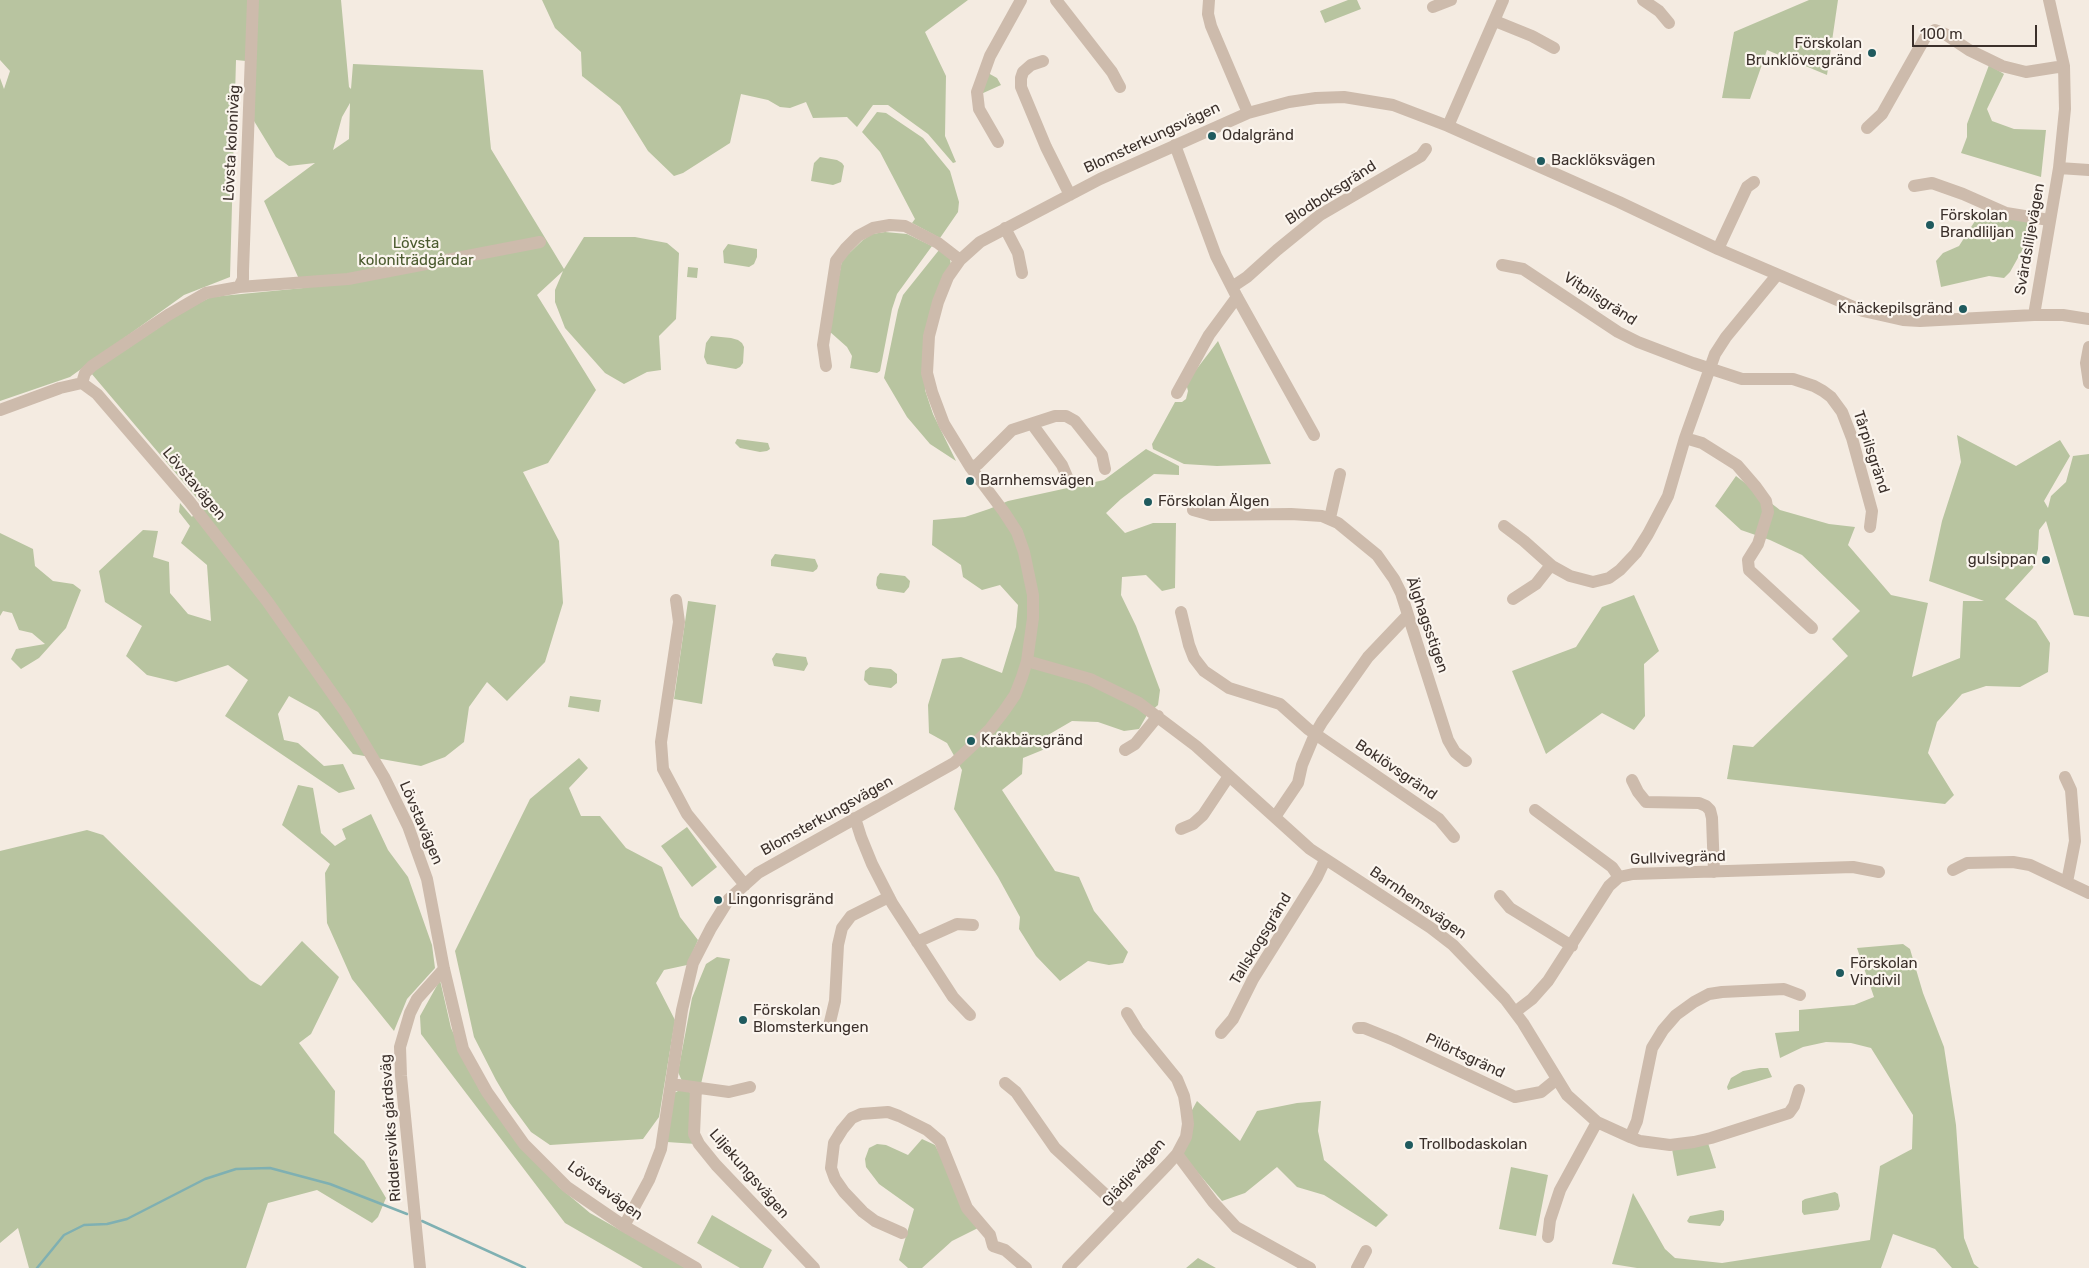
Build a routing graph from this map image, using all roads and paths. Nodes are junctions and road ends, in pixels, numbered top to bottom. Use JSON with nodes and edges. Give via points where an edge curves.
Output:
{"nodes":[{"id":1,"x":253,"y":0,"type":"edge"},
{"id":2,"x":1021,"y":0,"type":"edge"},
{"id":3,"x":1056,"y":0,"type":"edge"},
{"id":4,"x":1209,"y":0,"type":"edge"},
{"id":5,"x":1451,"y":0,"type":"edge"},
{"id":6,"x":1503,"y":0,"type":"edge"},
{"id":7,"x":1643,"y":0,"type":"edge"},
{"id":8,"x":2049,"y":0,"type":"edge"},
{"id":9,"x":1433,"y":7,"type":"dead end"},
{"id":10,"x":1495,"y":21,"type":"junction"},
{"id":11,"x":1669,"y":23,"type":"dead end"},
{"id":12,"x":1554,"y":48,"type":"dead end"},
{"id":13,"x":1043,"y":61,"type":"dead end"},
{"id":14,"x":2064,"y":66,"type":"junction"},
{"id":15,"x":1120,"y":87,"type":"dead end"},
{"id":16,"x":1248,"y":112,"type":"junction"},
{"id":17,"x":1448,"y":126,"type":"junction"},
{"id":18,"x":1867,"y":128,"type":"dead end"},
{"id":19,"x":998,"y":142,"type":"dead end"},
{"id":20,"x":1175,"y":145,"type":"junction"},
{"id":21,"x":1426,"y":149,"type":"dead end"},
{"id":22,"x":2059,"y":168,"type":"junction"},
{"id":23,"x":2089,"y":170,"type":"edge"},
{"id":24,"x":1754,"y":182,"type":"dead end"},
{"id":25,"x":1914,"y":186,"type":"dead end"},
{"id":26,"x":1070,"y":194,"type":"junction"},
{"id":27,"x":2049,"y":220,"type":"junction"},
{"id":28,"x":1006,"y":228,"type":"junction"},
{"id":29,"x":540,"y":242,"type":"dead end"},
{"id":30,"x":1718,"y":249,"type":"junction"},
{"id":31,"x":960,"y":260,"type":"junction"},
{"id":32,"x":1502,"y":265,"type":"dead end"},
{"id":33,"x":1022,"y":273,"type":"dead end"},
{"id":34,"x":1777,"y":275,"type":"junction"},
{"id":35,"x":239,"y":288,"type":"junction"},
{"id":36,"x":1234,"y":292,"type":"junction"},
{"id":37,"x":2034,"y":315,"type":"junction"},
{"id":38,"x":2089,"y":318,"type":"edge"},
{"id":39,"x":2089,"y":347,"type":"edge"},
{"id":40,"x":826,"y":366,"type":"dead end"},
{"id":41,"x":1710,"y":368,"type":"junction"},
{"id":42,"x":82,"y":383,"type":"junction"},
{"id":43,"x":2089,"y":383,"type":"edge"},
{"id":44,"x":1177,"y":393,"type":"dead end"},
{"id":45,"x":0,"y":410,"type":"edge"},
{"id":46,"x":1032,"y":424,"type":"junction"},
{"id":47,"x":1314,"y":435,"type":"dead end"},
{"id":48,"x":1684,"y":438,"type":"junction"},
{"id":49,"x":971,"y":468,"type":"junction"},
{"id":50,"x":1105,"y":469,"type":"dead end"},
{"id":51,"x":1340,"y":474,"type":"dead end"},
{"id":52,"x":1068,"y":479,"type":"dead end"},
{"id":53,"x":1193,"y":510,"type":"dead end"},
{"id":54,"x":1330,"y":518,"type":"junction"},
{"id":55,"x":1504,"y":526,"type":"dead end"},
{"id":56,"x":1870,"y":527,"type":"dead end"},
{"id":57,"x":1551,"y":565,"type":"junction"},
{"id":58,"x":1513,"y":599,"type":"dead end"},
{"id":59,"x":676,"y":600,"type":"dead end"},
{"id":60,"x":1181,"y":612,"type":"dead end"},
{"id":61,"x":1407,"y":616,"type":"junction"},
{"id":62,"x":1812,"y":628,"type":"dead end"},
{"id":63,"x":1027,"y":661,"type":"junction"},
{"id":64,"x":1158,"y":716,"type":"junction"},
{"id":65,"x":1315,"y":734,"type":"junction"},
{"id":66,"x":1125,"y":750,"type":"dead end"},
{"id":67,"x":1466,"y":761,"type":"dead end"},
{"id":68,"x":1229,"y":776,"type":"junction"},
{"id":69,"x":2065,"y":777,"type":"dead end"},
{"id":70,"x":1632,"y":780,"type":"dead end"},
{"id":71,"x":1535,"y":810,"type":"dead end"},
{"id":72,"x":1275,"y":816,"type":"junction"},
{"id":73,"x":856,"y":818,"type":"junction"},
{"id":74,"x":1181,"y":829,"type":"dead end"},
{"id":75,"x":1454,"y":837,"type":"dead end"},
{"id":76,"x":1325,"y":860,"type":"junction"},
{"id":77,"x":1953,"y":870,"type":"dead end"},
{"id":78,"x":1714,"y":872,"type":"junction"},
{"id":79,"x":1878,"y":872,"type":"dead end"},
{"id":80,"x":1619,"y":877,"type":"junction"},
{"id":81,"x":2067,"y":882,"type":"junction"},
{"id":82,"x":745,"y":885,"type":"junction"},
{"id":83,"x":2089,"y":893,"type":"edge"},
{"id":84,"x":1500,"y":896,"type":"dead end"},
{"id":85,"x":889,"y":897,"type":"junction"},
{"id":86,"x":973,"y":925,"type":"dead end"},
{"id":87,"x":917,"y":942,"type":"junction"},
{"id":88,"x":1572,"y":946,"type":"junction"},
{"id":89,"x":444,"y":969,"type":"junction"},
{"id":90,"x":1800,"y":995,"type":"dead end"},
{"id":91,"x":1127,"y":1012,"type":"dead end"},
{"id":92,"x":1515,"y":1012,"type":"junction"},
{"id":93,"x":970,"y":1015,"type":"dead end"},
{"id":94,"x":829,"y":1026,"type":"dead end"},
{"id":95,"x":1358,"y":1028,"type":"dead end"},
{"id":96,"x":1221,"y":1033,"type":"dead end"},
{"id":97,"x":1557,"y":1079,"type":"junction"},
{"id":98,"x":1005,"y":1083,"type":"dead end"},
{"id":99,"x":671,"y":1084,"type":"junction"},
{"id":100,"x":750,"y":1087,"type":"dead end"},
{"id":101,"x":696,"y":1088,"type":"junction"},
{"id":102,"x":1799,"y":1090,"type":"dead end"},
{"id":103,"x":1596,"y":1122,"type":"junction"},
{"id":104,"x":1630,"y":1136,"type":"junction"},
{"id":105,"x":1177,"y":1154,"type":"junction"},
{"id":106,"x":1123,"y":1211,"type":"junction"},
{"id":107,"x":624,"y":1226,"type":"junction"},
{"id":108,"x":902,"y":1233,"type":"dead end"},
{"id":109,"x":1548,"y":1237,"type":"dead end"},
{"id":110,"x":1366,"y":1251,"type":"dead end"},
{"id":111,"x":420,"y":1268,"type":"edge"},
{"id":112,"x":696,"y":1268,"type":"edge"},
{"id":113,"x":814,"y":1268,"type":"edge"},
{"id":114,"x":1026,"y":1268,"type":"edge"},
{"id":115,"x":1068,"y":1268,"type":"edge"},
{"id":116,"x":1310,"y":1268,"type":"edge"},
{"id":117,"x":1357,"y":1268,"type":"edge"}],
"edges":[{"from":1,"to":35,"type":"street","name":"Lövsta koloniväg","via":[[244,271]]},
{"from":2,"to":19,"type":"street","via":[[990,56],[976,92],[979,110]]},
{"from":3,"to":15,"type":"street"},
{"from":4,"to":16,"type":"street","via":[[1211,26]]},
{"from":5,"to":9,"type":"street"},
{"from":6,"to":10,"type":"street"},
{"from":7,"to":11,"type":"street"},
{"from":8,"to":14,"type":"street","name":"Svärdsliljevägen"},
{"from":10,"to":12,"type":"street"},
{"from":10,"to":17,"type":"street"},
{"from":13,"to":26,"type":"street","via":[[1023,72],[1021,87]]},
{"from":14,"to":18,"type":"street","via":[[2026,72],[2002,66],[1935,30],[1926,36],[1882,114]]},
{"from":14,"to":22,"type":"street","name":"Svärdsliljevägen","via":[[2065,110]]},
{"from":16,"to":17,"type":"street","name":"Blomsterkungsvägen","via":[[1289,102],[1344,97],[1394,105]]},
{"from":16,"to":20,"type":"street","name":"Blomsterkungsvägen"},
{"from":17,"to":30,"type":"street","name":"Blomsterkungsvägen"},
{"from":20,"to":26,"type":"street","name":"Blomsterkungsvägen"},
{"from":20,"to":36,"type":"street","via":[[1216,256]]},
{"from":21,"to":36,"type":"street","name":"Blodboksgränd","via":[[1421,156],[1320,215],[1277,250]]},
{"from":22,"to":23,"type":"street","name":"Svärdsliljevägen"},
{"from":22,"to":27,"type":"street","name":"Svärdsliljevägen"},
{"from":24,"to":30,"type":"street","via":[[1747,187]]},
{"from":25,"to":27,"type":"street","via":[[1932,183],[2006,213]]},
{"from":26,"to":28,"type":"street","name":"Blomsterkungsvägen"},
{"from":27,"to":37,"type":"street","name":"Svärdsliljevägen"},
{"from":28,"to":31,"type":"street","name":"Blomsterkungsvägen","via":[[980,242]]},
{"from":28,"to":33,"type":"street","via":[[1016,247]]},
{"from":29,"to":35,"type":"street","via":[[348,279]]},
{"from":30,"to":34,"type":"street","name":"Blomsterkungsvägen"},
{"from":31,"to":40,"type":"street","via":[[938,243],[905,226],[873,228],[858,236],[836,261],[823,345]]},
{"from":31,"to":49,"type":"street","name":"Blomsterkungsvägen","via":[[948,277],[938,302],[929,336],[928,372],[944,424]]},
{"from":32,"to":41,"type":"street","name":"Vitpilsgränd","via":[[1524,269],[1638,342]]},
{"from":34,"to":37,"type":"street","name":"Blomsterkungsvägen","via":[[1863,311],[1902,320]]},
{"from":34,"to":41,"type":"street","via":[[1726,337]]},
{"from":35,"to":42,"type":"street","via":[[206,293],[92,366],[84,373]]},
{"from":36,"to":44,"type":"street","name":"Blodboksgränd"},
{"from":36,"to":47,"type":"street"},
{"from":37,"to":38,"type":"street","name":"Blomsterkungsvägen"},
{"from":39,"to":43,"type":"street","via":[[2086,363]]},
{"from":41,"to":48,"type":"street"},
{"from":41,"to":56,"type":"street","name":"Tårpilsgränd","via":[[1742,378],[1799,381],[1814,386],[1831,398],[1846,419],[1852,438],[1872,511]]},
{"from":42,"to":45,"type":"street"},
{"from":42,"to":89,"type":"street","name":"Lövstavägen","via":[[97,394],[189,501],[267,600],[346,713],[384,777],[408,826],[427,879]]},
{"from":46,"to":49,"type":"street","via":[[1012,430]]},
{"from":46,"to":50,"type":"street","via":[[1055,416],[1070,416],[1102,455]]},
{"from":46,"to":52,"type":"street","via":[[1062,465]]},
{"from":48,"to":57,"type":"street","via":[[1668,496],[1636,553],[1620,570],[1609,578],[1593,582],[1570,576]]},
{"from":48,"to":62,"type":"street","via":[[1702,443],[1737,465],[1766,501],[1768,512],[1758,544],[1748,560],[1749,570]]},
{"from":49,"to":63,"type":"street","name":"Blomsterkungsvägen","via":[[1017,532],[1024,552],[1033,595]]},
{"from":51,"to":54,"type":"street"},
{"from":53,"to":54,"type":"street","via":[[1211,515],[1291,514]]},
{"from":54,"to":61,"type":"street","name":"Älghagsstigen","via":[[1387,567],[1401,593]]},
{"from":55,"to":57,"type":"street"},
{"from":57,"to":58,"type":"street","via":[[1536,584]]},
{"from":59,"to":82,"type":"street","via":[[679,622],[661,742],[663,769],[687,814]]},
{"from":60,"to":65,"type":"street","name":"Boklövsgränd","via":[[1194,658],[1204,671],[1229,688],[1280,704]]},
{"from":61,"to":65,"type":"street","via":[[1368,657]]},
{"from":61,"to":67,"type":"street","name":"Älghagsstigen","via":[[1448,740]]},
{"from":63,"to":64,"type":"street","name":"Barnhemsvägen","via":[[1109,687]]},
{"from":63,"to":73,"type":"street","name":"Blomsterkungsvägen","via":[[1015,695],[1004,711],[954,763]]},
{"from":64,"to":66,"type":"street","via":[[1135,744]]},
{"from":64,"to":68,"type":"street","name":"Barnhemsvägen"},
{"from":65,"to":72,"type":"street","via":[[1298,783]]},
{"from":65,"to":75,"type":"street","name":"Boklövsgränd","via":[[1439,819]]},
{"from":68,"to":72,"type":"street","name":"Barnhemsvägen"},
{"from":68,"to":74,"type":"street","via":[[1203,815]]},
{"from":69,"to":81,"type":"street","via":[[2071,790],[2074,842]]},
{"from":70,"to":78,"type":"street","via":[[1646,802],[1699,804],[1710,810]]},
{"from":71,"to":80,"type":"street","via":[[1612,867]]},
{"from":72,"to":76,"type":"street","name":"Barnhemsvägen"},
{"from":73,"to":82,"type":"street","name":"Blomsterkungsvägen","via":[[758,873]]},
{"from":73,"to":85,"type":"street","via":[[872,864]]},
{"from":76,"to":92,"type":"street","name":"Barnhemsvägen","via":[[1410,914],[1461,952]]},
{"from":76,"to":96,"type":"street","name":"Tallskogsgränd","via":[[1318,877]]},
{"from":77,"to":81,"type":"street","via":[[1967,864],[2014,862],[2030,865]]},
{"from":78,"to":79,"type":"street","name":"Gullvivegränd","via":[[1853,867]]},
{"from":78,"to":80,"type":"street","name":"Gullvivegränd"},
{"from":80,"to":88,"type":"street","name":"Gullvivegränd","via":[[1609,886]]},
{"from":81,"to":83,"type":"street"},
{"from":82,"to":99,"type":"street","name":"Blomsterkungsvägen","via":[[729,899],[693,963]]},
{"from":84,"to":88,"type":"street","via":[[1510,908]]},
{"from":85,"to":87,"type":"street"},
{"from":85,"to":94,"type":"street","via":[[851,916],[842,928],[835,1001]]},
{"from":86,"to":87,"type":"street","via":[[957,924]]},
{"from":87,"to":93,"type":"street","via":[[953,997]]},
{"from":88,"to":92,"type":"street","name":"Gullvivegränd","via":[[1548,981]]},
{"from":89,"to":107,"type":"street","name":"Lövstavägen","via":[[463,1049],[487,1092],[524,1144],[567,1187]]},
{"from":89,"to":111,"type":"street","name":"Riddersviks gårdsväg","via":[[417,999],[400,1047],[400,1076]]},
{"from":90,"to":104,"type":"street","via":[[1784,989],[1722,992],[1702,998],[1676,1015],[1652,1048],[1637,1121]]},
{"from":91,"to":105,"type":"street","name":"Glädjevägen","via":[[1138,1031],[1177,1079],[1184,1096],[1188,1124],[1186,1137]]},
{"from":92,"to":97,"type":"street","name":"Barnhemsvägen"},
{"from":95,"to":97,"type":"street","name":"Pilörtsgränd","via":[[1394,1040],[1515,1097],[1542,1092]]},
{"from":97,"to":103,"type":"street","name":"Barnhemsvägen","via":[[1567,1094]]},
{"from":98,"to":106,"type":"street","via":[[1016,1092],[1055,1148]]},
{"from":99,"to":101,"type":"street"},
{"from":99,"to":107,"type":"street","name":"Blomsterkungsvägen","via":[[658,1158]]},
{"from":100,"to":101,"type":"street","via":[[729,1092]]},
{"from":101,"to":113,"type":"street","name":"Liljekungsvägen","via":[[694,1130],[699,1144]]},
{"from":102,"to":104,"type":"street","via":[[1789,1113],[1702,1140],[1670,1145],[1640,1141]]},
{"from":103,"to":104,"type":"street"},
{"from":103,"to":109,"type":"street","via":[[1560,1190]]},
{"from":105,"to":106,"type":"street","name":"Glädjevägen"},
{"from":105,"to":116,"type":"street","via":[[1236,1227]]},
{"from":106,"to":115,"type":"street","name":"Glädjevägen"},
{"from":107,"to":112,"type":"street","name":"Lövstavägen"},
{"from":108,"to":114,"type":"street","via":[[863,1212],[844,1192],[831,1168],[834,1142],[852,1118],[861,1114],[888,1112],[927,1130],[940,1141],[967,1208],[990,1235],[993,1246],[1005,1250]]},
{"from":110,"to":117,"type":"street"}]}
